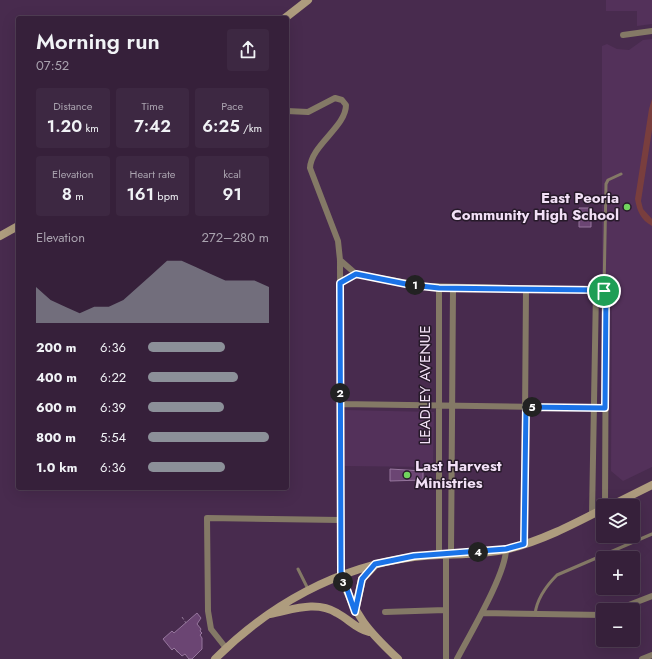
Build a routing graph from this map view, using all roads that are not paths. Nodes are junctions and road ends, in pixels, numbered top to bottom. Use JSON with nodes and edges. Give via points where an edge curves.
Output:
{"nodes":[{"id":1,"x":308,"y":0,"type":"edge"},
{"id":2,"x":288,"y":16,"type":"edge"},
{"id":3,"x":652,"y":31,"type":"edge"},
{"id":4,"x":623,"y":35,"type":"dead end"},
{"id":5,"x":289,"y":111,"type":"edge"},
{"id":6,"x":621,"y":174,"type":"dead end"},
{"id":7,"x":16,"y":227,"type":"edge"},
{"id":8,"x":0,"y":236,"type":"edge"},
{"id":9,"x":340,"y":260,"type":"junction"},
{"id":10,"x":356,"y":274,"type":"junction"},
{"id":11,"x":340,"y":283,"type":"junction"},
{"id":12,"x":439,"y":288,"type":"junction"},
{"id":13,"x":453,"y":288,"type":"junction"},
{"id":14,"x":526,"y":289,"type":"junction"},
{"id":15,"x":596,"y":290,"type":"junction"},
{"id":16,"x":605,"y":291,"type":"junction"},
{"id":17,"x":340,"y":404,"type":"junction"},
{"id":18,"x":438,"y":406,"type":"junction"},
{"id":19,"x":453,"y":406,"type":"junction"},
{"id":20,"x":526,"y":407,"type":"junction"},
{"id":21,"x":594,"y":408,"type":"junction"},
{"id":22,"x":605,"y":408,"type":"junction"},
{"id":23,"x":652,"y":485,"type":"edge"},
{"id":24,"x":605,"y":499,"type":"edge"},
{"id":25,"x":624,"y":499,"type":"edge"},
{"id":26,"x":596,"y":512,"type":"edge"},
{"id":27,"x":592,"y":514,"type":"junction"},
{"id":28,"x":340,"y":520,"type":"junction"},
{"id":29,"x":652,"y":534,"type":"edge"},
{"id":30,"x":524,"y":544,"type":"junction"},
{"id":31,"x":506,"y":549,"type":"junction"},
{"id":32,"x":445,"y":554,"type":"junction"},
{"id":33,"x":375,"y":564,"type":"junction"},
{"id":34,"x":298,"y":569,"type":"dead end"},
{"id":35,"x":341,"y":575,"type":"junction"},
{"id":36,"x":308,"y":589,"type":"junction"},
{"id":37,"x":652,"y":596,"type":"edge"},
{"id":38,"x":634,"y":603,"type":"edge"},
{"id":39,"x":445,"y":610,"type":"junction"},
{"id":40,"x":355,"y":612,"type":"junction"},
{"id":41,"x":385,"y":612,"type":"dead end"},
{"id":42,"x":482,"y":613,"type":"junction"},
{"id":43,"x":268,"y":614,"type":"junction"},
{"id":44,"x":536,"y":614,"type":"junction"},
{"id":45,"x":596,"y":615,"type":"edge"},
{"id":46,"x":369,"y":632,"type":"junction"},
{"id":47,"x":226,"y":648,"type":"junction"},
{"id":48,"x":652,"y":655,"type":"edge"},
{"id":49,"x":215,"y":659,"type":"edge"},
{"id":50,"x":398,"y":659,"type":"edge"},
{"id":51,"x":446,"y":659,"type":"edge"},
{"id":52,"x":457,"y":659,"type":"edge"},
{"id":53,"x":642,"y":659,"type":"edge"}],
"edges":[{"from":1,"to":2,"type":"main road"},
{"from":3,"to":4,"type":"street"},
{"from":5,"to":9,"type":"street","via":[[308,112],[335,98],[342,100],[346,105],[345,113],[319,148],[310,168],[338,241]]},
{"from":6,"to":16,"type":"lane","via":[[608,180],[606,184]]},
{"from":7,"to":8,"type":"main road"},
{"from":9,"to":10,"type":"street"},
{"from":9,"to":11,"type":"street"},
{"from":10,"to":11,"type":"street"},
{"from":10,"to":12,"type":"street"},
{"from":11,"to":17,"type":"street"},
{"from":12,"to":13,"type":"street"},
{"from":12,"to":18,"type":"street","name":"LEADLEY AVENUE"},
{"from":13,"to":14,"type":"street"},
{"from":13,"to":19,"type":"street","name":"LEADLEY AVENUE"},
{"from":14,"to":15,"type":"street"},
{"from":14,"to":20,"type":"street"},
{"from":15,"to":16,"type":"street"},
{"from":15,"to":21,"type":"street"},
{"from":16,"to":22,"type":"street"},
{"from":17,"to":18,"type":"street"},
{"from":17,"to":28,"type":"street"},
{"from":18,"to":19,"type":"street"},
{"from":18,"to":32,"type":"street","name":"LEADLEY AVENUE"},
{"from":19,"to":20,"type":"street"},
{"from":19,"to":32,"type":"street","name":"LEADLEY AVENUE"},
{"from":20,"to":21,"type":"street"},
{"from":20,"to":30,"type":"street"},
{"from":21,"to":22,"type":"street"},
{"from":21,"to":27,"type":"street"},
{"from":22,"to":24,"type":"street"},
{"from":23,"to":25,"type":"main road"},
{"from":26,"to":27,"type":"main road"},
{"from":27,"to":30,"type":"main road","via":[[554,533]]},
{"from":28,"to":35,"type":"street"},
{"from":28,"to":47,"type":"street","via":[[207,518],[208,612],[211,629]]},
{"from":29,"to":44,"type":"lane","via":[[557,574],[546,586],[536,607]]},
{"from":30,"to":31,"type":"main road"},
{"from":31,"to":32,"type":"main road"},
{"from":31,"to":42,"type":"street","via":[[506,559]]},
{"from":32,"to":33,"type":"main road","via":[[402,558]]},
{"from":32,"to":39,"type":"street","name":"LEADLEY AVENUE"},
{"from":33,"to":35,"type":"main road"},
{"from":33,"to":40,"type":"main road","via":[[362,579]]},
{"from":34,"to":36,"type":"lane"},
{"from":35,"to":36,"type":"main road"},
{"from":35,"to":40,"type":"main road"},
{"from":36,"to":43,"type":"main road"},
{"from":37,"to":38,"type":"street"},
{"from":39,"to":41,"type":"street"},
{"from":39,"to":51,"type":"street","name":"LEADLEY AVENUE"},
{"from":40,"to":46,"type":"main road"},
{"from":42,"to":44,"type":"street"},
{"from":42,"to":52,"type":"street"},
{"from":43,"to":46,"type":"main road","via":[[322,607],[337,613],[358,629]]},
{"from":43,"to":47,"type":"main road"},
{"from":44,"to":45,"type":"street"},
{"from":46,"to":50,"type":"main road"},
{"from":47,"to":49,"type":"main road"},
{"from":48,"to":53,"type":"street"}]}
